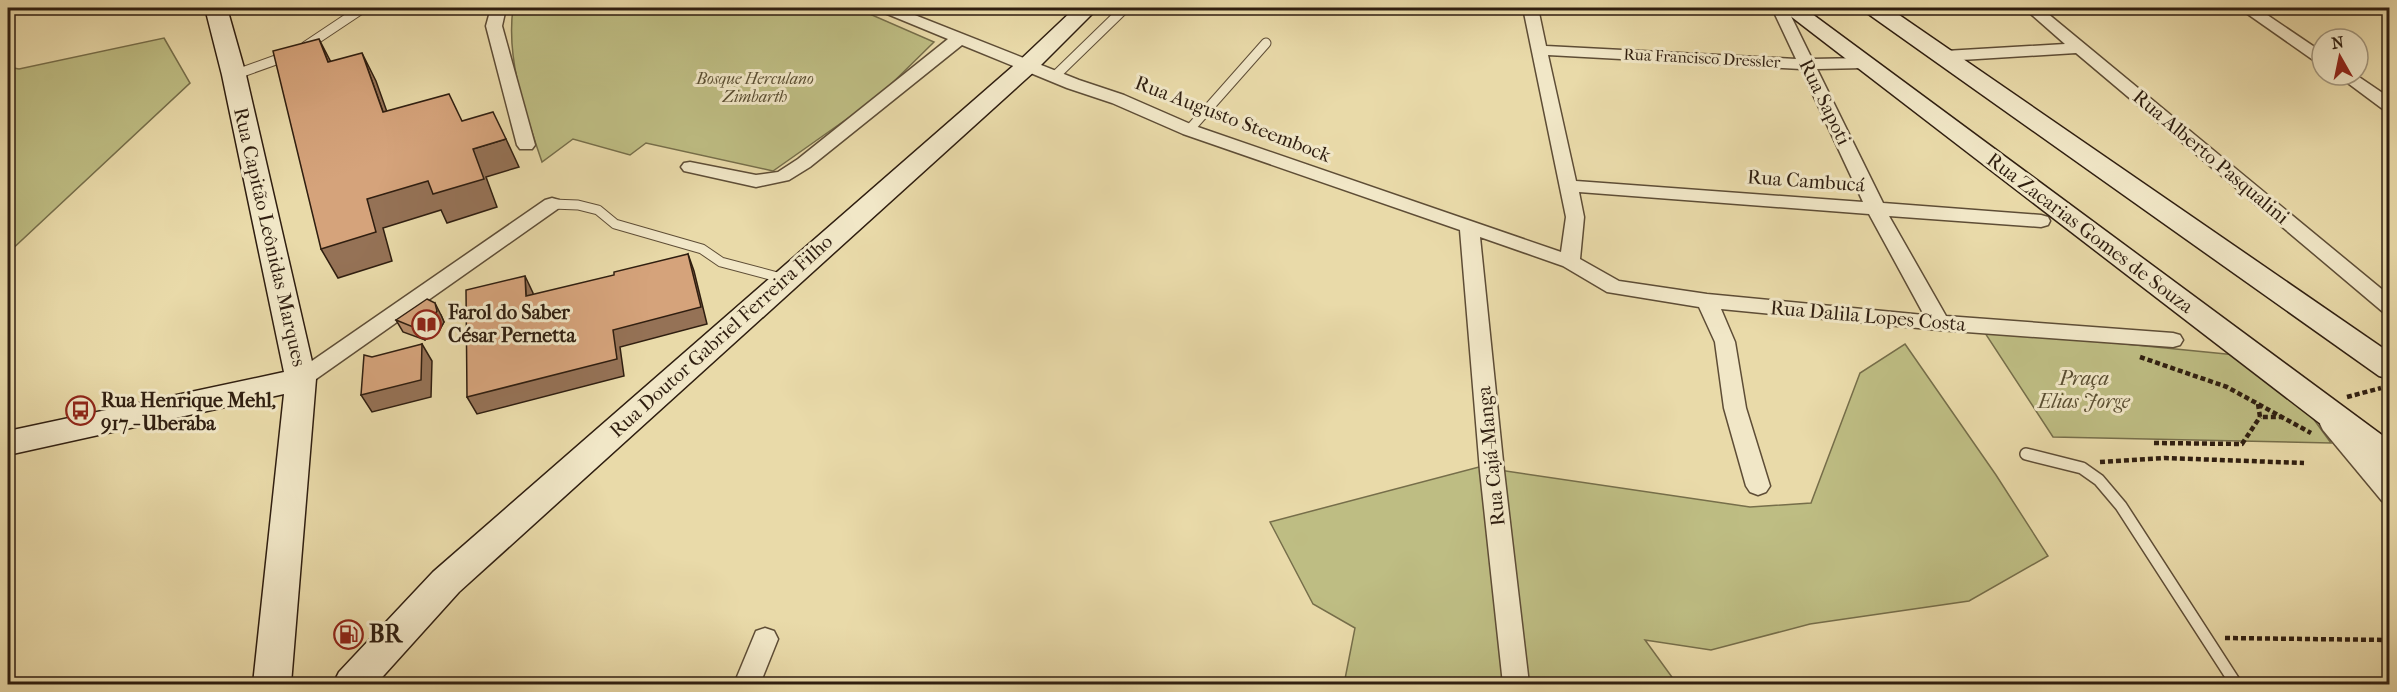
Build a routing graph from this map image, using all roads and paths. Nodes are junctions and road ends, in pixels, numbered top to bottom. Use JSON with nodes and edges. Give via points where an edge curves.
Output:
{"nodes":[{"id":1,"x":216,"y":8,"type":"edge"},
{"id":2,"x":363,"y":8,"type":"edge"},
{"id":3,"x":498,"y":8,"type":"edge"},
{"id":4,"x":885,"y":8,"type":"edge"},
{"id":5,"x":1087,"y":8,"type":"edge"},
{"id":6,"x":1125,"y":8,"type":"edge"},
{"id":7,"x":1530,"y":8,"type":"edge"},
{"id":8,"x":1780,"y":8,"type":"edge"},
{"id":9,"x":1791,"y":8,"type":"edge"},
{"id":10,"x":1875,"y":8,"type":"edge"},
{"id":11,"x":2032,"y":8,"type":"edge"},
{"id":12,"x":2247,"y":8,"type":"edge"},
{"id":13,"x":960,"y":38,"type":"junction"},
{"id":14,"x":1266,"y":43,"type":"dead end"},
{"id":15,"x":2082,"y":48,"type":"junction"},
{"id":16,"x":1539,"y":50,"type":"junction"},
{"id":17,"x":2310,"y":51,"type":"edge"},
{"id":18,"x":1945,"y":56,"type":"junction"},
{"id":19,"x":1864,"y":63,"type":"junction"},
{"id":20,"x":1806,"y":64,"type":"junction"},
{"id":21,"x":1041,"y":70,"type":"junction"},
{"id":22,"x":234,"y":75,"type":"junction"},
{"id":23,"x":2362,"y":87,"type":"edge"},
{"id":24,"x":2390,"y":106,"type":"edge"},
{"id":25,"x":1189,"y":130,"type":"junction"},
{"id":26,"x":525,"y":145,"type":"dead end"},
{"id":27,"x":690,"y":167,"type":"dead end"},
{"id":28,"x":1568,"y":186,"type":"junction"},
{"id":29,"x":552,"y":204,"type":"joint"},
{"id":30,"x":1876,"y":209,"type":"junction"},
{"id":31,"x":2041,"y":221,"type":"dead end"},
{"id":32,"x":1469,"y":226,"type":"junction"},
{"id":33,"x":1570,"y":262,"type":"junction"},
{"id":34,"x":785,"y":279,"type":"junction"},
{"id":35,"x":1707,"y":301,"type":"junction"},
{"id":36,"x":2390,"y":307,"type":"edge"},
{"id":37,"x":1939,"y":323,"type":"junction"},
{"id":38,"x":2173,"y":340,"type":"dead end"},
{"id":39,"x":2133,"y":354,"type":"dead end"},
{"id":40,"x":2390,"y":368,"type":"edge"},
{"id":41,"x":302,"y":379,"type":"junction"},
{"id":42,"x":2390,"y":386,"type":"edge"},
{"id":43,"x":2313,"y":401,"type":"junction"},
{"id":44,"x":2258,"y":404,"type":"junction"},
{"id":45,"x":2260,"y":417,"type":"junction"},
{"id":46,"x":2283,"y":417,"type":"junction"},
{"id":47,"x":2318,"y":436,"type":"dead end"},
{"id":48,"x":8,"y":443,"type":"edge"},
{"id":49,"x":2154,"y":443,"type":"dead end"},
{"id":50,"x":2026,"y":454,"type":"dead end"},
{"id":51,"x":2390,"y":459,"type":"edge"},
{"id":52,"x":2304,"y":463,"type":"dead end"},
{"id":53,"x":2082,"y":468,"type":"junction"},
{"id":54,"x":1758,"y":486,"type":"dead end"},
{"id":55,"x":2390,"y":495,"type":"edge"},
{"id":56,"x":2206,"y":638,"type":"junction"},
{"id":57,"x":765,"y":639,"type":"dead end"},
{"id":58,"x":2390,"y":640,"type":"edge"},
{"id":59,"x":354,"y":681,"type":"edge"},
{"id":60,"x":272,"y":684,"type":"edge"},
{"id":61,"x":747,"y":684,"type":"edge"},
{"id":62,"x":1516,"y":684,"type":"edge"},
{"id":63,"x":2236,"y":684,"type":"edge"}],
"edges":[{"from":1,"to":22,"type":"main road","name":"Rua Capitão Leônidas Marques"},
{"from":2,"to":22,"type":"lane","via":[[297,51]]},
{"from":3,"to":26,"type":"street","via":[[494,26]]},
{"from":4,"to":13,"type":"street","name":"Rua Augusto Steembock"},
{"from":5,"to":21,"type":"main road","name":"Rua Doutor Gabriel Ferreira Filho"},
{"from":6,"to":21,"type":"lane"},
{"from":7,"to":16,"type":"street"},
{"from":8,"to":20,"type":"street","name":"Rua Sapoti"},
{"from":9,"to":19,"type":"main road","name":"Rua Zacarias Gomes de Souza"},
{"from":10,"to":18,"type":"main road"},
{"from":11,"to":15,"type":"street","name":"Rua Alberto Pasqualini"},
{"from":12,"to":17,"type":"street"},
{"from":13,"to":21,"type":"street","name":"Rua Augusto Steembock"},
{"from":13,"to":27,"type":"street","via":[[783,176],[756,181]]},
{"from":14,"to":25,"type":"lane"},
{"from":15,"to":18,"type":"street"},
{"from":15,"to":36,"type":"street","name":"Rua Alberto Pasqualini"},
{"from":16,"to":20,"type":"street","name":"Rua Francisco Dressler"},
{"from":16,"to":28,"type":"street"},
{"from":18,"to":40,"type":"main road"},
{"from":19,"to":20,"type":"street","name":"Rua Francisco Dressler"},
{"from":19,"to":43,"type":"main road","name":"Rua Zacarias Gomes de Souza"},
{"from":20,"to":30,"type":"street","name":"Rua Sapoti"},
{"from":21,"to":25,"type":"street","name":"Rua Augusto Steembock"},
{"from":21,"to":34,"type":"main road","name":"Rua Doutor Gabriel Ferreira Filho"},
{"from":22,"to":41,"type":"main road","name":"Rua Capitão Leônidas Marques"},
{"from":23,"to":24,"type":"street"},
{"from":25,"to":32,"type":"street","name":"Rua Augusto Steembock"},
{"from":28,"to":30,"type":"street","name":"Rua Cambucá"},
{"from":28,"to":33,"type":"street","via":[[1575,217]]},
{"from":29,"to":34,"type":"lane","via":[[598,210],[615,224],[702,249],[721,262]]},
{"from":29,"to":41,"type":"street"},
{"from":30,"to":31,"type":"street","name":"Rua Cambucá"},
{"from":30,"to":37,"type":"street","name":"Rua Sapoti"},
{"from":32,"to":33,"type":"street","name":"Rua Augusto Steembock"},
{"from":32,"to":62,"type":"street","name":"Rua Cajá-Manga"},
{"from":33,"to":35,"type":"street","name":"Rua Dalila Lopes Costa","via":[[1614,287]]},
{"from":34,"to":59,"type":"main road","name":"Rua Doutor Gabriel Ferreira Filho","via":[[446,582]]},
{"from":35,"to":37,"type":"street","name":"Rua Dalila Lopes Costa"},
{"from":35,"to":54,"type":"street","via":[[1725,342],[1735,408]]},
{"from":37,"to":38,"type":"street","name":"Rua Dalila Lopes Costa"},
{"from":39,"to":44,"type":"path","via":[[2227,387]]},
{"from":41,"to":48,"type":"main road"},
{"from":41,"to":60,"type":"main road","name":"Rua Capitão Leônidas Marques"},
{"from":42,"to":43,"type":"path"},
{"from":43,"to":51,"type":"main road","name":"Rua Zacarias Gomes de Souza"},
{"from":43,"to":55,"type":"street"},
{"from":44,"to":45,"type":"path"},
{"from":44,"to":46,"type":"path"},
{"from":45,"to":46,"type":"path"},
{"from":45,"to":49,"type":"path","via":[[2242,444]]},
{"from":46,"to":47,"type":"path"},
{"from":50,"to":53,"type":"lane"},
{"from":52,"to":53,"type":"path","via":[[2119,459]]},
{"from":53,"to":56,"type":"lane","via":[[2099,480],[2121,506]]},
{"from":56,"to":58,"type":"path"},
{"from":56,"to":63,"type":"lane"},
{"from":57,"to":61,"type":"street"}]}
